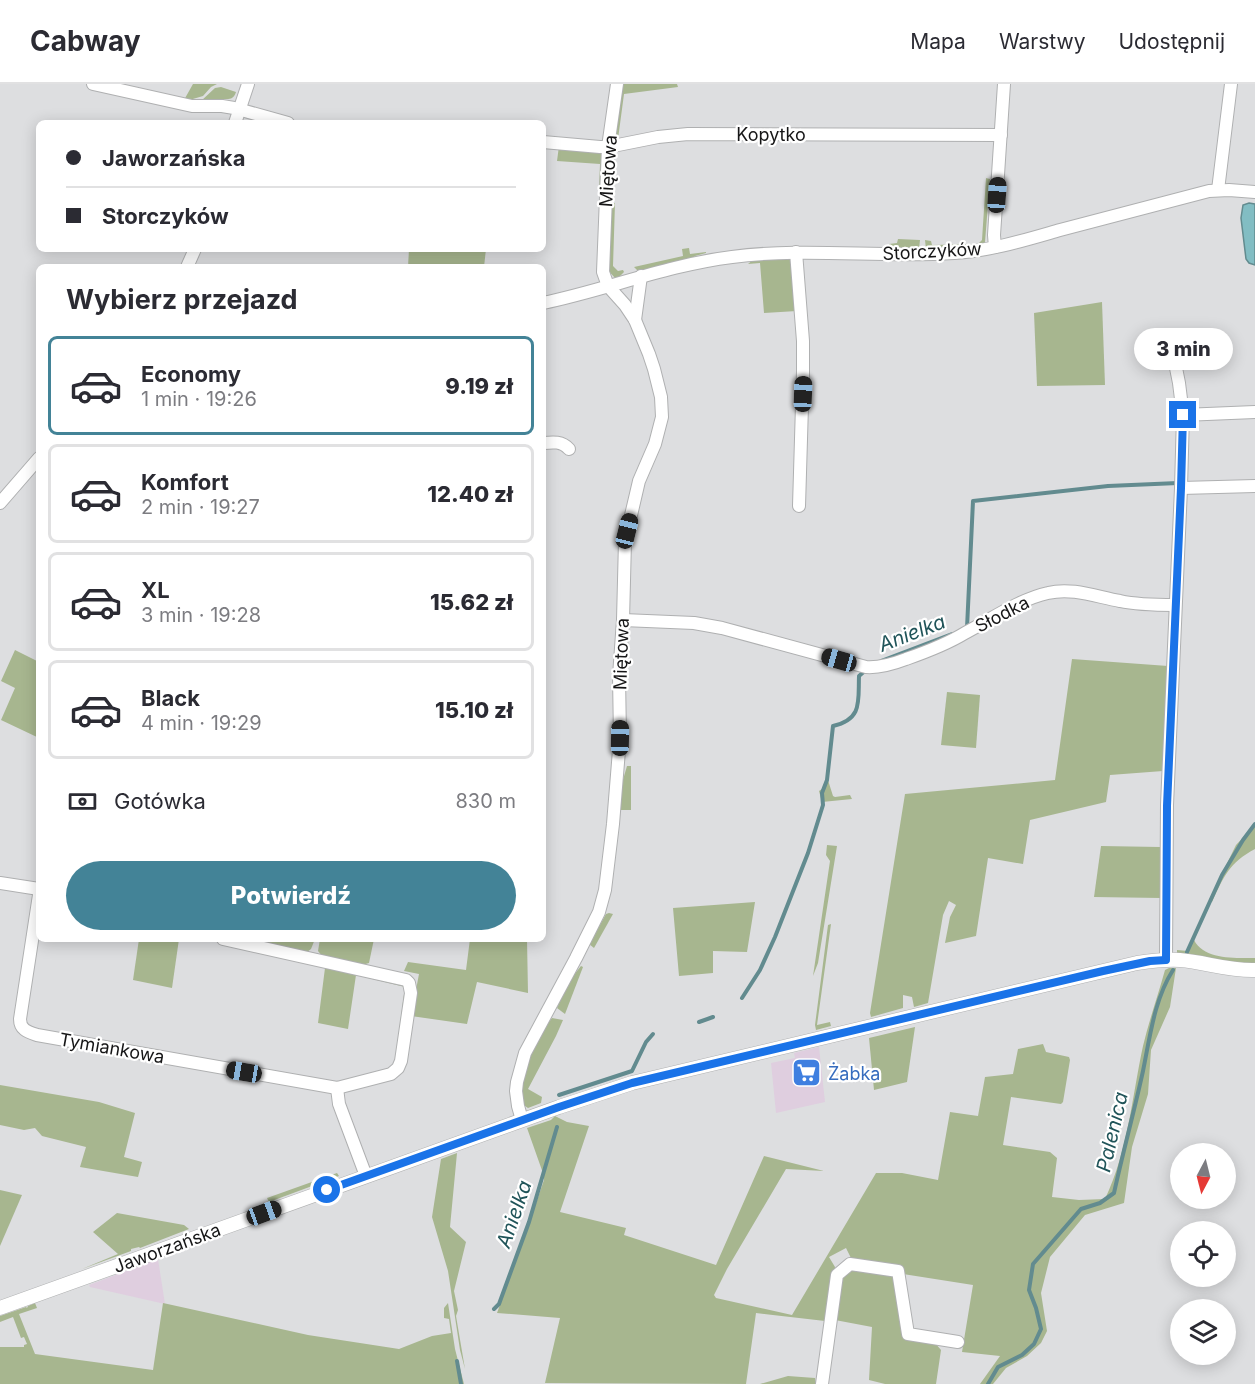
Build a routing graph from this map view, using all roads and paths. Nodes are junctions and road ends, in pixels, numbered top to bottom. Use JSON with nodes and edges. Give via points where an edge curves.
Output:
{"nodes":[{"id":1,"x":93,"y":84,"type":"edge"},
{"id":2,"x":248,"y":84,"type":"edge"},
{"id":3,"x":617,"y":84,"type":"edge"},
{"id":4,"x":1004,"y":84,"type":"edge"},
{"id":5,"x":1231,"y":84,"type":"edge"},
{"id":6,"x":239,"y":109,"type":"junction"},
{"id":7,"x":236,"y":120,"type":"edge"},
{"id":8,"x":278,"y":120,"type":"edge"},
{"id":9,"x":1001,"y":135,"type":"junction"},
{"id":10,"x":546,"y":142,"type":"edge"},
{"id":11,"x":608,"y":147,"type":"junction"},
{"id":12,"x":1218,"y":190,"type":"junction"},
{"id":13,"x":1255,"y":192,"type":"edge"},
{"id":14,"x":995,"y":248,"type":"junction"},
{"id":15,"x":796,"y":252,"type":"junction"},
{"id":16,"x":641,"y":276,"type":"junction"},
{"id":17,"x":608,"y":286,"type":"junction"},
{"id":18,"x":546,"y":302,"type":"edge"},
{"id":19,"x":635,"y":320,"type":"junction"},
{"id":20,"x":1176,"y":368,"type":"dead end"},
{"id":21,"x":1255,"y":412,"type":"edge"},
{"id":22,"x":1183,"y":415,"type":"junction"},
{"id":23,"x":546,"y":443,"type":"edge"},
{"id":24,"x":569,"y":449,"type":"dead end"},
{"id":25,"x":36,"y":461,"type":"edge"},
{"id":26,"x":0,"y":482,"type":"edge"},
{"id":27,"x":1255,"y":486,"type":"edge"},
{"id":28,"x":1181,"y":488,"type":"junction"},
{"id":29,"x":11,"y":490,"type":"junction"},
{"id":30,"x":0,"y":503,"type":"edge"},
{"id":31,"x":799,"y":506,"type":"dead end"},
{"id":32,"x":1175,"y":605,"type":"junction"},
{"id":33,"x":623,"y":620,"type":"junction"},
{"id":34,"x":0,"y":883,"type":"edge"},
{"id":35,"x":36,"y":889,"type":"edge"},
{"id":36,"x":36,"y":914,"type":"edge"},
{"id":37,"x":237,"y":942,"type":"edge"},
{"id":38,"x":1166,"y":960,"type":"junction"},
{"id":39,"x":1255,"y":970,"type":"edge"},
{"id":40,"x":337,"y":1088,"type":"junction"},
{"id":41,"x":522,"y":1120,"type":"junction"},
{"id":42,"x":366,"y":1176,"type":"junction"},
{"id":43,"x":0,"y":1308,"type":"edge"},
{"id":44,"x":958,"y":1342,"type":"dead end"},
{"id":45,"x":822,"y":1384,"type":"edge"}],
"edges":[{"from":1,"to":6,"type":"street","via":[[192,106]]},
{"from":2,"to":6,"type":"street"},
{"from":3,"to":11,"type":"street","name":"Miętowa"},
{"from":4,"to":9,"type":"street"},
{"from":5,"to":12,"type":"street"},
{"from":6,"to":7,"type":"street"},
{"from":6,"to":8,"type":"street"},
{"from":9,"to":11,"type":"street","name":"Kopytko","via":[[688,134]]},
{"from":9,"to":14,"type":"street"},
{"from":10,"to":11,"type":"street","name":"Kopytko"},
{"from":11,"to":17,"type":"street","name":"Miętowa","via":[[603,272]]},
{"from":12,"to":13,"type":"street","name":"Storczyków"},
{"from":12,"to":14,"type":"street","name":"Storczyków"},
{"from":14,"to":15,"type":"street","name":"Storczyków","via":[[913,254]]},
{"from":15,"to":16,"type":"street","name":"Storczyków","via":[[715,259]]},
{"from":15,"to":31,"type":"street","via":[[803,341]]},
{"from":16,"to":17,"type":"street","name":"Storczyków"},
{"from":16,"to":19,"type":"street","name":"Miętowa"},
{"from":17,"to":18,"type":"street","name":"Storczyków"},
{"from":17,"to":19,"type":"street","name":"Miętowa"},
{"from":19,"to":33,"type":"street","name":"Miętowa","via":[[656,376],[662,417],[639,481],[625,540]]},
{"from":20,"to":22,"type":"street"},
{"from":21,"to":22,"type":"street"},
{"from":22,"to":28,"type":"street"},
{"from":23,"to":24,"type":"street","via":[[560,443]]},
{"from":25,"to":29,"type":"street"},
{"from":26,"to":29,"type":"street"},
{"from":27,"to":28,"type":"street"},
{"from":28,"to":32,"type":"street"},
{"from":29,"to":30,"type":"street"},
{"from":32,"to":33,"type":"street","name":"Słodka","via":[[1050,592],[928,651],[873,668],[722,627]]},
{"from":32,"to":38,"type":"street"},
{"from":33,"to":41,"type":"street","name":"Miętowa","via":[[619,747],[603,902],[525,1053],[516,1091]]},
{"from":34,"to":35,"type":"street"},
{"from":36,"to":40,"type":"street","name":"Tymiankowa","via":[[20,1018],[28,1032]]},
{"from":37,"to":40,"type":"street","name":"Tymiankowa","via":[[397,976],[409,983],[411,999],[398,1068],[391,1074]]},
{"from":38,"to":39,"type":"street","name":"Jaworzańska"},
{"from":38,"to":41,"type":"street","name":"Jaworzańska","via":[[1103,971],[656,1077]]},
{"from":40,"to":42,"type":"street","via":[[339,1104]]},
{"from":41,"to":42,"type":"street","name":"Jaworzańska"},
{"from":42,"to":43,"type":"street","name":"Jaworzańska"},
{"from":44,"to":45,"type":"street","via":[[908,1334],[898,1271],[850,1264],[837,1275]]}]}
